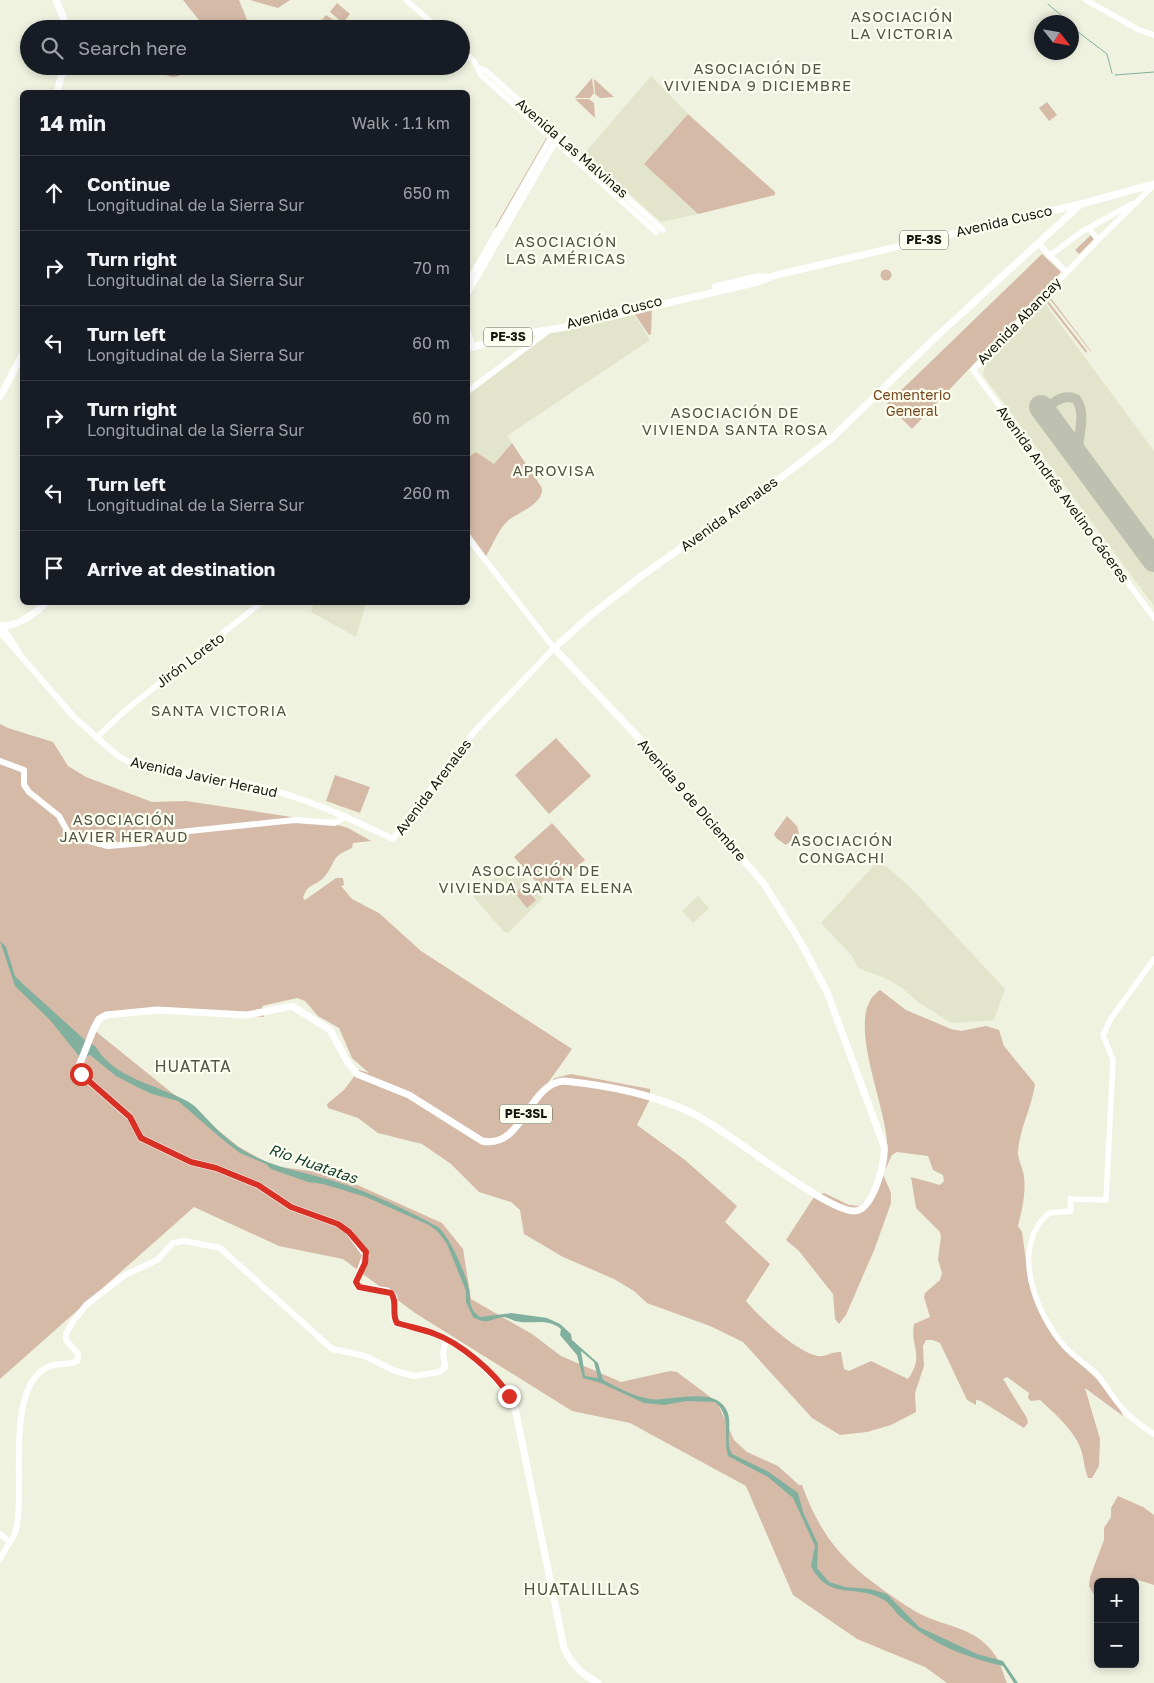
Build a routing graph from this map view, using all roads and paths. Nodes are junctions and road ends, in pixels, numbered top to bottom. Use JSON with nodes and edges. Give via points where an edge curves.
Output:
{"nodes":[{"id":1,"x":56,"y":0,"type":"edge"},
{"id":2,"x":406,"y":0,"type":"edge"},
{"id":3,"x":1086,"y":0,"type":"edge"},
{"id":4,"x":64,"y":20,"type":"edge"},
{"id":5,"x":429,"y":20,"type":"edge"},
{"id":6,"x":1154,"y":35,"type":"edge"},
{"id":7,"x":470,"y":59,"type":"edge"},
{"id":8,"x":62,"y":75,"type":"edge"},
{"id":9,"x":58,"y":90,"type":"edge"},
{"id":10,"x":554,"y":137,"type":"junction"},
{"id":11,"x":1154,"y":185,"type":"edge"},
{"id":12,"x":1136,"y":202,"type":"junction"},
{"id":13,"x":1081,"y":204,"type":"junction"},
{"id":14,"x":1089,"y":228,"type":"junction"},
{"id":15,"x":663,"y":230,"type":"dead end"},
{"id":16,"x":656,"y":232,"type":"dead end"},
{"id":17,"x":1098,"y":240,"type":"junction"},
{"id":18,"x":1038,"y":243,"type":"junction"},
{"id":19,"x":1049,"y":256,"type":"junction"},
{"id":20,"x":1066,"y":272,"type":"junction"},
{"id":21,"x":470,"y":279,"type":"edge"},
{"id":22,"x":470,"y":289,"type":"edge"},
{"id":23,"x":550,"y":329,"type":"junction"},
{"id":24,"x":470,"y":348,"type":"edge"},
{"id":25,"x":20,"y":359,"type":"edge"},
{"id":26,"x":973,"y":370,"type":"joint"},
{"id":27,"x":470,"y":389,"type":"edge"},
{"id":28,"x":0,"y":397,"type":"edge"},
{"id":29,"x":470,"y":541,"type":"edge"},
{"id":30,"x":44,"y":605,"type":"edge"},
{"id":31,"x":258,"y":605,"type":"edge"},
{"id":32,"x":1154,"y":618,"type":"edge"},
{"id":33,"x":1,"y":628,"type":"edge"},
{"id":34,"x":554,"y":648,"type":"junction"},
{"id":35,"x":96,"y":738,"type":"junction"},
{"id":36,"x":0,"y":762,"type":"edge"},
{"id":37,"x":346,"y":816,"type":"junction"},
{"id":38,"x":393,"y":839,"type":"joint"},
{"id":39,"x":1154,"y":959,"type":"edge"},
{"id":40,"x":446,"y":1340,"type":"junction"},
{"id":41,"x":1154,"y":1434,"type":"edge"},
{"id":42,"x":0,"y":1534,"type":"edge"},
{"id":43,"x":10,"y":1542,"type":"junction"},
{"id":44,"x":0,"y":1560,"type":"edge"},
{"id":45,"x":598,"y":1683,"type":"edge"}],
"edges":[{"from":1,"to":4,"type":"main road"},
{"from":2,"to":5,"type":"street"},
{"from":3,"to":6,"type":"street","via":[[1138,30]]},
{"from":7,"to":10,"type":"street","name":"Avenida Las Malvinas"},
{"from":8,"to":9,"type":"main road"},
{"from":10,"to":15,"type":"street","name":"Avenida Las Malvinas"},
{"from":10,"to":16,"type":"street","name":"Avenida Las Malvinas"},
{"from":10,"to":21,"type":"street"},
{"from":10,"to":22,"type":"street"},
{"from":11,"to":12,"type":"street"},
{"from":11,"to":13,"type":"main road","name":"Avenida Cusco","number":"PE-3S"},
{"from":12,"to":14,"type":"street"},
{"from":12,"to":17,"type":"street","name":"Avenida Abancay"},
{"from":13,"to":18,"type":"main road","name":"Avenida Arenales"},
{"from":13,"to":23,"type":"main road","name":"Avenida Cusco","number":"PE-3S","via":[[757,277]]},
{"from":14,"to":17,"type":"street"},
{"from":14,"to":19,"type":"street"},
{"from":17,"to":20,"type":"street","name":"Avenida Abancay"},
{"from":18,"to":19,"type":"street"},
{"from":18,"to":34,"type":"main road","name":"Avenida Arenales","via":[[832,438],[640,577]]},
{"from":19,"to":20,"type":"street"},
{"from":20,"to":26,"type":"street","name":"Avenida Abancay"},
{"from":23,"to":24,"type":"main road","name":"Avenida Cusco","number":"PE-3S"},
{"from":23,"to":27,"type":"street"},
{"from":25,"to":28,"type":"main road"},
{"from":26,"to":32,"type":"street","name":"Avenida Andrés Avelino Cáceres"},
{"from":29,"to":34,"type":"street","name":"Avenida 9 de Diciembre"},
{"from":30,"to":33,"type":"main road","via":[[26,620]]},
{"from":31,"to":35,"type":"street","name":"Jirón Loreto","via":[[127,709]]},
{"from":33,"to":35,"type":"main road","name":"Avenida Javier Heraud","via":[[74,718]]},
{"from":34,"to":38,"type":"main road","name":"Avenida Arenales","via":[[474,732]]},
{"from":34,"to":40,"type":"main road","name":"Avenida 9 de Diciembre","number":"PE-3SL","via":[[636,736],[764,884],[833,1006],[885,1152],[869,1203],[863,1209],[851,1211],[815,1194],[697,1116],[659,1099],[624,1089],[556,1082],[541,1092],[519,1123],[502,1138],[495,1142],[482,1141],[409,1095],[357,1074],[330,1030],[292,1006],[247,1015],[157,1010],[111,1014],[99,1019],[80,1061],[81,1074],[130,1117],[141,1138],[191,1162],[258,1185],[291,1207],[344,1228],[366,1252],[365,1263],[356,1282],[359,1287],[388,1290],[394,1297],[397,1323]]},
{"from":35,"to":37,"type":"main road","name":"Avenida Javier Heraud","via":[[130,763],[271,790]]},
{"from":36,"to":37,"type":"main road","via":[[24,770],[24,785],[59,816],[73,839],[108,846],[144,843],[170,833],[295,820],[335,823]]},
{"from":37,"to":38,"type":"main road","name":"Avenida Javier Heraud"},
{"from":39,"to":41,"type":"street","via":[[1103,1035],[1113,1060],[1106,1200],[1070,1199],[1071,1211],[1047,1214],[1033,1237],[1029,1255],[1034,1295],[1045,1319],[1065,1347],[1100,1378],[1122,1409]]},
{"from":40,"to":43,"type":"main road","via":[[443,1370],[426,1376],[394,1371],[365,1356],[332,1349],[220,1248],[184,1241],[173,1243],[157,1260],[126,1275],[94,1297],[66,1334],[66,1340],[78,1354],[76,1361],[51,1365],[41,1370],[31,1382],[20,1422],[18,1514]]},
{"from":40,"to":45,"type":"main road","number":"PE-3SL","via":[[498,1379],[514,1406],[564,1648],[581,1674]]},
{"from":42,"to":43,"type":"main road"},
{"from":43,"to":44,"type":"street"}]}
